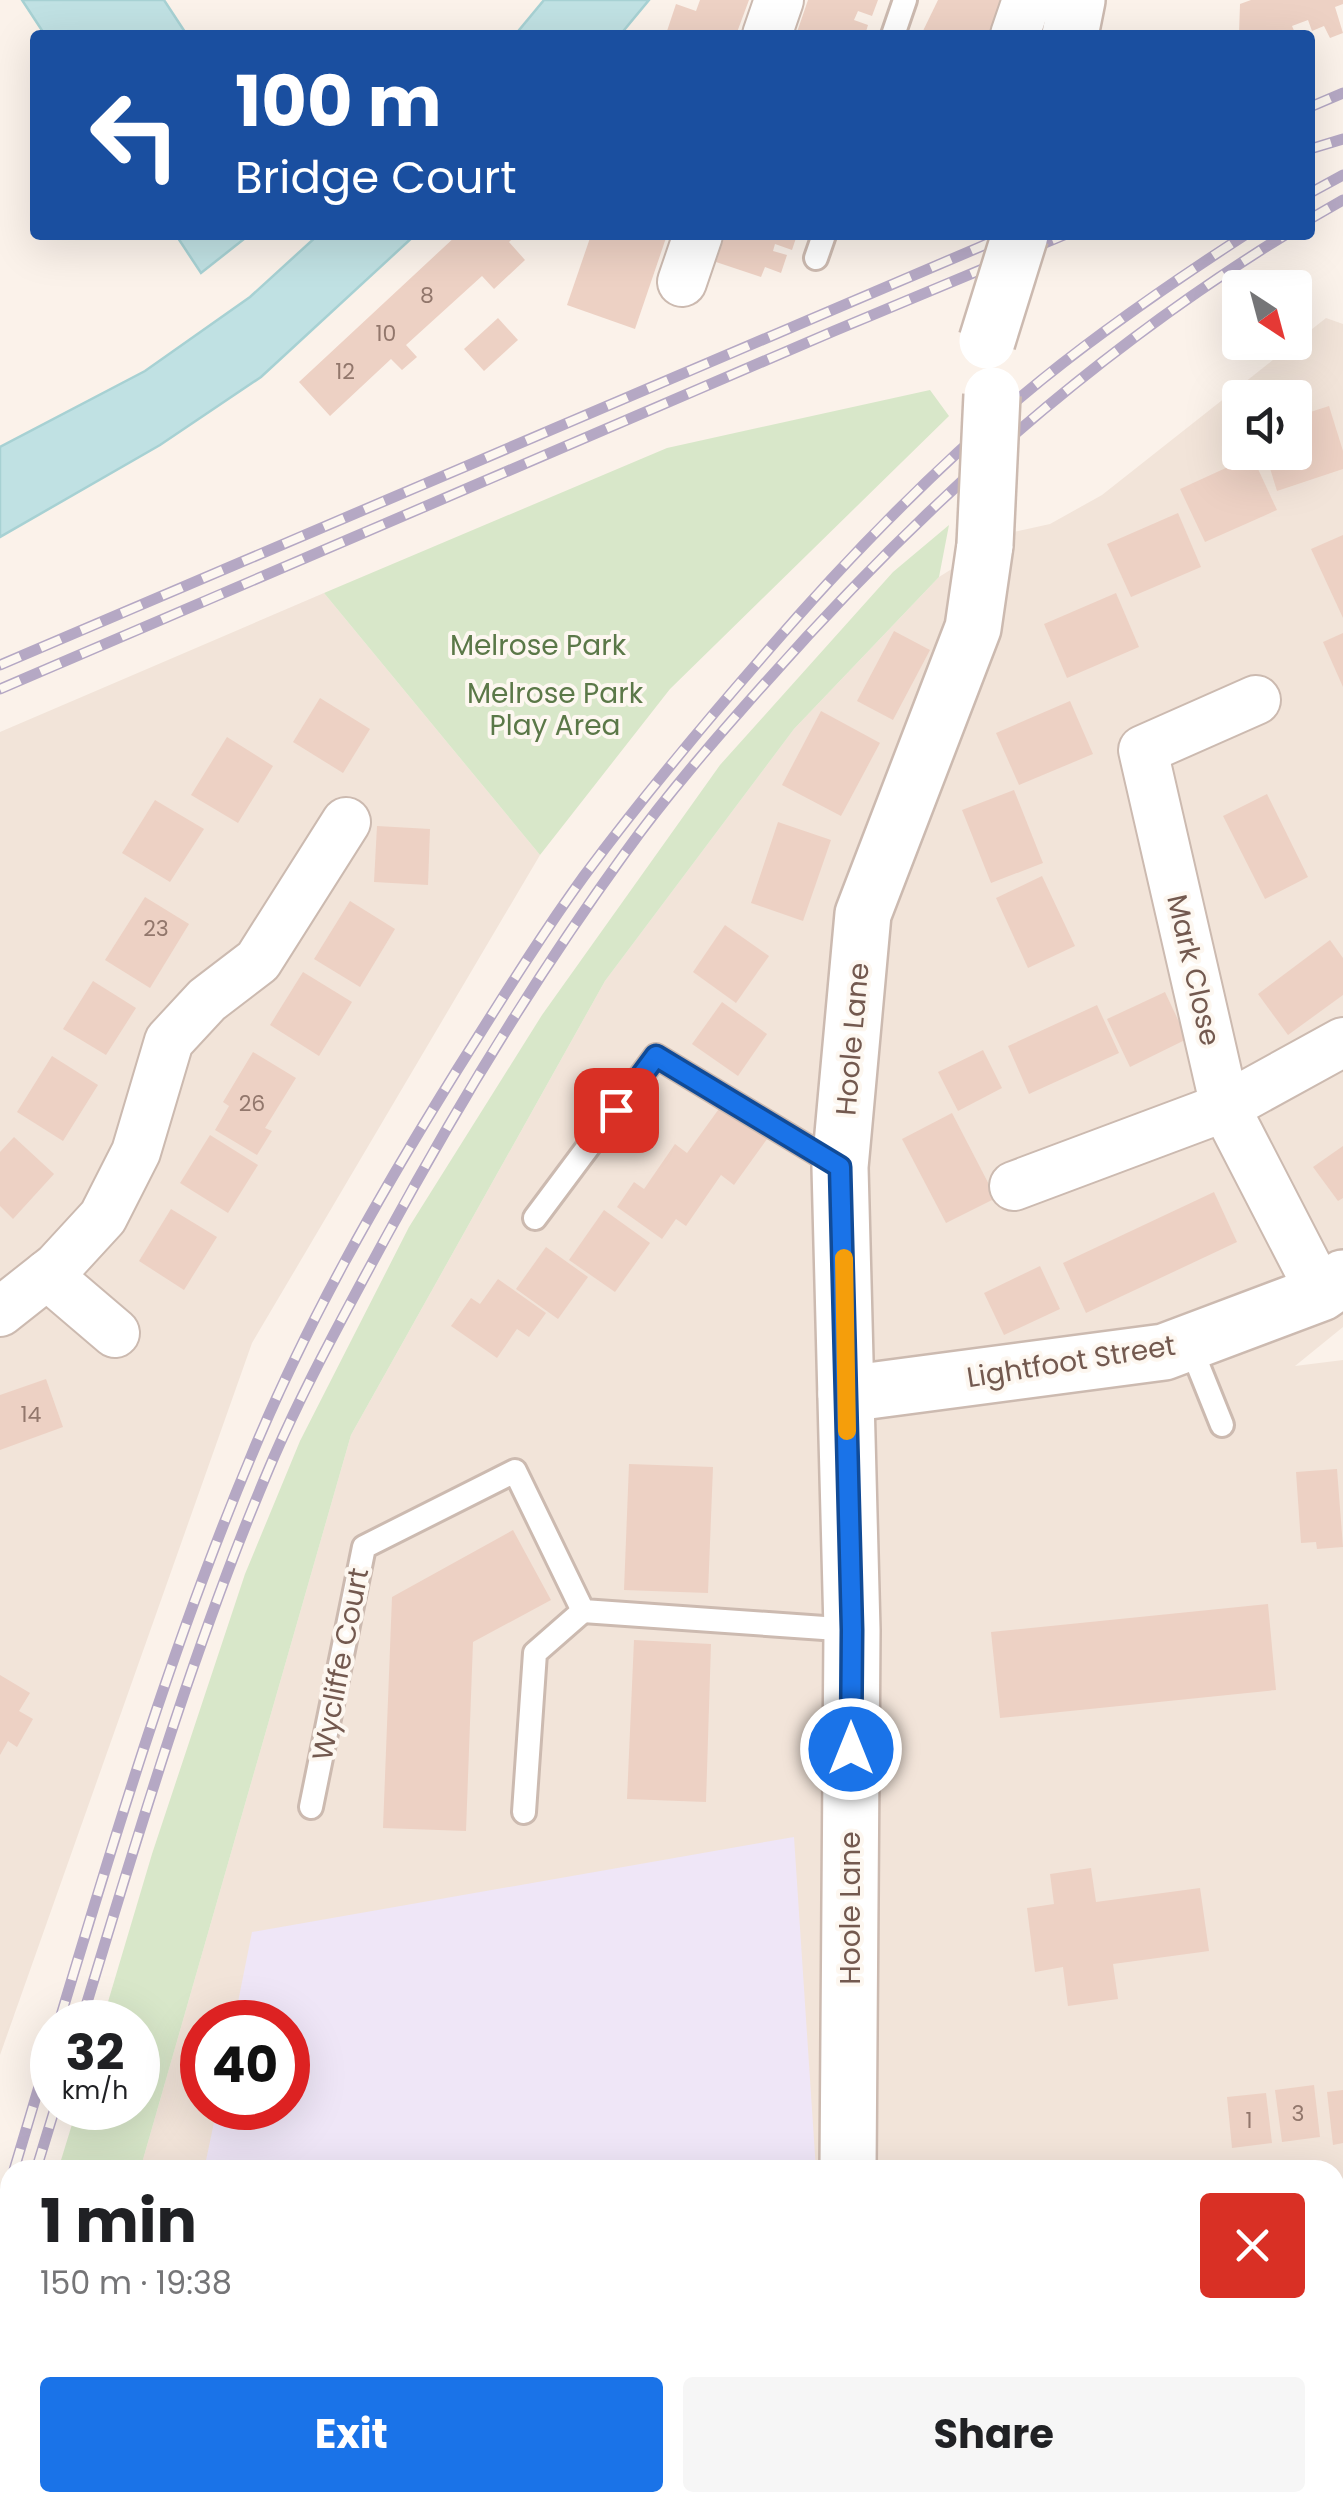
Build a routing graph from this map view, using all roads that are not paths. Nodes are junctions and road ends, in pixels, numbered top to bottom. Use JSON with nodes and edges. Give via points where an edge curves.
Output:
{"nodes":[{"id":1,"x":779,"y":0,"type":"edge"},
{"id":2,"x":905,"y":0,"type":"edge"},
{"id":3,"x":1027,"y":0,"type":"edge"},
{"id":4,"x":1077,"y":0,"type":"edge"},
{"id":5,"x":770,"y":30,"type":"edge"},
{"id":6,"x":895,"y":30,"type":"edge"},
{"id":7,"x":1017,"y":30,"type":"edge"},
{"id":8,"x":1071,"y":30,"type":"edge"},
{"id":9,"x":696,"y":240,"type":"edge"},
{"id":10,"x":1018,"y":240,"type":"edge"},
{"id":11,"x":682,"y":282,"type":"dead end"},
{"id":12,"x":1256,"y":700,"type":"dead end"},
{"id":13,"x":346,"y":822,"type":"dead end"},
{"id":14,"x":1343,"y":1042,"type":"edge"},
{"id":15,"x":1225,"y":1107,"type":"junction"},
{"id":16,"x":840,"y":1167,"type":"junction"},
{"id":17,"x":1014,"y":1186,"type":"dead end"},
{"id":18,"x":535,"y":1218,"type":"dead end"},
{"id":19,"x":47,"y":1276,"type":"junction"},
{"id":20,"x":1332,"y":1285,"type":"edge"},
{"id":21,"x":0,"y":1312,"type":"edge"},
{"id":22,"x":115,"y":1333,"type":"dead end"},
{"id":23,"x":1189,"y":1343,"type":"junction"},
{"id":24,"x":846,"y":1394,"type":"junction"},
{"id":25,"x":1222,"y":1425,"type":"dead end"},
{"id":26,"x":583,"y":1612,"type":"junction"},
{"id":27,"x":852,"y":1630,"type":"junction"},
{"id":28,"x":311,"y":1806,"type":"dead end"},
{"id":29,"x":524,"y":1812,"type":"dead end"},
{"id":30,"x":848,"y":2160,"type":"edge"}],
"edges":[{"from":1,"to":5,"type":"street"},
{"from":2,"to":6,"type":"lane"},
{"from":3,"to":7,"type":"street"},
{"from":4,"to":8,"type":"street"},
{"from":9,"to":11,"type":"street"},
{"from":10,"to":16,"type":"street","name":"Hoole Lane","bridge":true,"via":[[987,342],[992,395],[985,545],[973,628],[864,914]]},
{"from":12,"to":15,"type":"street","name":"Mark Close","via":[[1142,750]]},
{"from":13,"to":19,"type":"street","via":[[258,961],[207,1000],[169,1041],[136,1152],[103,1217]]},
{"from":14,"to":15,"type":"street"},
{"from":15,"to":17,"type":"street"},
{"from":15,"to":20,"type":"street","name":"Mark Close"},
{"from":16,"to":18,"type":"lane","via":[[656,1056]]},
{"from":16,"to":24,"type":"street","name":"Hoole Lane"},
{"from":19,"to":21,"type":"street"},
{"from":19,"to":22,"type":"street"},
{"from":20,"to":23,"type":"street","name":"Lightfoot Street"},
{"from":23,"to":24,"type":"street","name":"Lightfoot Street","via":[[1164,1352]]},
{"from":23,"to":25,"type":"lane"},
{"from":24,"to":27,"type":"street","name":"Hoole Lane"},
{"from":26,"to":27,"type":"lane"},
{"from":26,"to":28,"type":"lane","name":"Wycliffe Court","via":[[516,1471],[364,1547]]},
{"from":26,"to":29,"type":"lane","via":[[535,1653]]},
{"from":27,"to":30,"type":"street","name":"Hoole Lane"}]}
